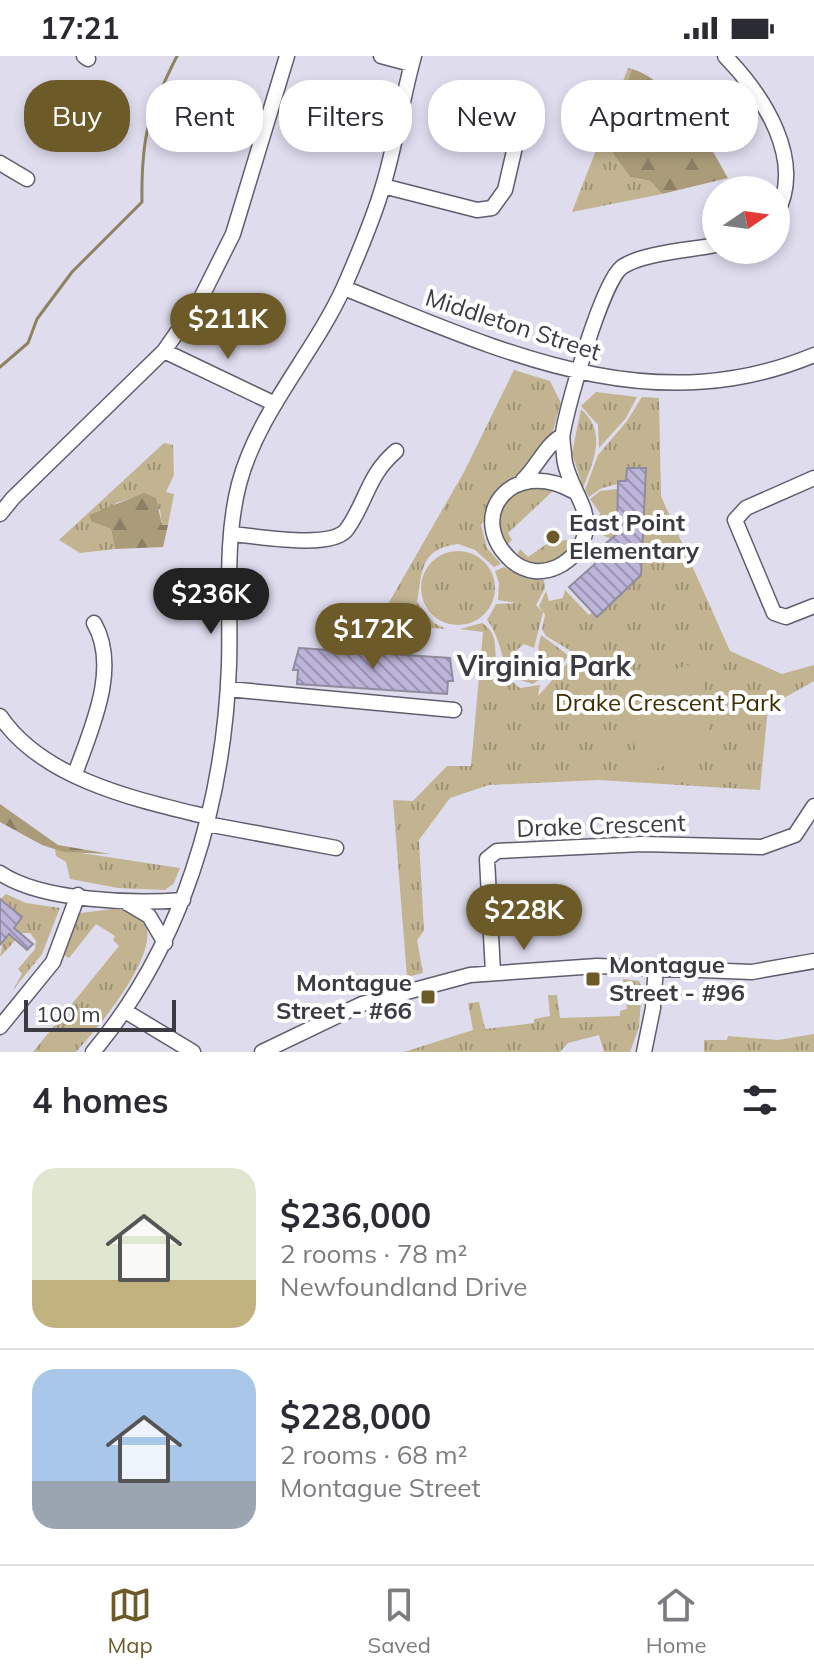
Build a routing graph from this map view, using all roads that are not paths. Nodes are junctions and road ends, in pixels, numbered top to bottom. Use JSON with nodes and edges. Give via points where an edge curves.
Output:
{"nodes":[{"id":1,"x":287,"y":56,"type":"edge"},
{"id":2,"x":381,"y":56,"type":"edge"},
{"id":3,"x":725,"y":56,"type":"edge"},
{"id":4,"x":412,"y":60,"type":"edge"},
{"id":5,"x":514,"y":152,"type":"edge"},
{"id":6,"x":0,"y":163,"type":"edge"},
{"id":7,"x":786,"y":176,"type":"edge"},
{"id":8,"x":27,"y":179,"type":"dead end"},
{"id":9,"x":383,"y":186,"type":"junction"},
{"id":10,"x":702,"y":248,"type":"edge"},
{"id":11,"x":344,"y":288,"type":"junction"},
{"id":12,"x":164,"y":351,"type":"junction"},
{"id":13,"x":812,"y":360,"type":"edge"},
{"id":14,"x":580,"y":373,"type":"junction"},
{"id":15,"x":275,"y":404,"type":"junction"},
{"id":16,"x":562,"y":436,"type":"junction"},
{"id":17,"x":396,"y":451,"type":"dead end"},
{"id":18,"x":814,"y":478,"type":"edge"},
{"id":19,"x":523,"y":480,"type":"junction"},
{"id":20,"x":573,"y":491,"type":"junction"},
{"id":21,"x":0,"y":514,"type":"edge"},
{"id":22,"x":232,"y":534,"type":"junction"},
{"id":23,"x":814,"y":606,"type":"edge"},
{"id":24,"x":94,"y":623,"type":"dead end"},
{"id":25,"x":228,"y":689,"type":"junction"},
{"id":26,"x":454,"y":710,"type":"dead end"},
{"id":27,"x":0,"y":716,"type":"edge"},
{"id":28,"x":75,"y":774,"type":"junction"},
{"id":29,"x":814,"y":806,"type":"edge"},
{"id":30,"x":208,"y":820,"type":"junction"},
{"id":31,"x":336,"y":848,"type":"dead end"},
{"id":32,"x":2,"y":879,"type":"edge"},
{"id":33,"x":78,"y":895,"type":"junction"},
{"id":34,"x":120,"y":898,"type":"junction"},
{"id":35,"x":183,"y":900,"type":"junction"},
{"id":36,"x":165,"y":943,"type":"junction"},
{"id":37,"x":814,"y":961,"type":"edge"},
{"id":38,"x":656,"y":966,"type":"junction"},
{"id":39,"x":493,"y":973,"type":"junction"},
{"id":40,"x":125,"y":1011,"type":"junction"},
{"id":41,"x":0,"y":1027,"type":"edge"},
{"id":42,"x":93,"y":1052,"type":"edge"},
{"id":43,"x":193,"y":1052,"type":"edge"},
{"id":44,"x":262,"y":1052,"type":"edge"},
{"id":45,"x":644,"y":1052,"type":"edge"}],
"edges":[{"from":1,"to":12,"type":"street","via":[[233,234],[207,289]]},
{"from":2,"to":4,"type":"street"},
{"from":3,"to":7,"type":"street","via":[[760,98],[781,144]]},
{"from":4,"to":9,"type":"street"},
{"from":5,"to":9,"type":"street","via":[[505,190],[492,208],[477,210]]},
{"from":6,"to":8,"type":"street"},
{"from":9,"to":11,"type":"street"},
{"from":10,"to":14,"type":"street","via":[[636,261],[615,273]]},
{"from":11,"to":14,"type":"street","name":"Middleton Street","via":[[521,357]]},
{"from":11,"to":15,"type":"street"},
{"from":12,"to":15,"type":"street"},
{"from":12,"to":21,"type":"street"},
{"from":13,"to":14,"type":"street","name":"Middleton Street","via":[[699,382],[642,383]]},
{"from":14,"to":16,"type":"street"},
{"from":15,"to":22,"type":"street","via":[[238,486]]},
{"from":16,"to":19,"type":"street"},
{"from":16,"to":20,"type":"street"},
{"from":17,"to":22,"type":"street","via":[[378,466],[339,537]]},
{"from":18,"to":23,"type":"street","via":[[746,508],[735,520],[774,613],[786,617]]},
{"from":19,"to":20,"type":"street","via":[[548,479]]},
{"from":19,"to":20,"type":"street","via":[[502,495],[493,518],[494,533],[513,562],[531,570],[551,570],[574,555],[586,521]]},
{"from":22,"to":25,"type":"street"},
{"from":24,"to":28,"type":"street","via":[[106,660]]},
{"from":25,"to":26,"type":"street"},
{"from":25,"to":30,"type":"street"},
{"from":27,"to":28,"type":"street","via":[[24,743]]},
{"from":28,"to":30,"type":"street"},
{"from":29,"to":39,"type":"street","name":"Drake Crescent","via":[[795,835],[762,847],[642,844],[497,851],[487,859]]},
{"from":30,"to":31,"type":"street"},
{"from":30,"to":35,"type":"street"},
{"from":32,"to":33,"type":"street","via":[[39,891]]},
{"from":33,"to":34,"type":"street"},
{"from":33,"to":41,"type":"street","via":[[53,962]]},
{"from":34,"to":35,"type":"street"},
{"from":34,"to":36,"type":"street","via":[[149,916]]},
{"from":35,"to":36,"type":"street"},
{"from":36,"to":40,"type":"street"},
{"from":37,"to":38,"type":"street","via":[[752,972]]},
{"from":38,"to":39,"type":"street"},
{"from":38,"to":45,"type":"street"},
{"from":39,"to":44,"type":"street","via":[[362,1004]]},
{"from":40,"to":42,"type":"street"},
{"from":40,"to":43,"type":"street"}]}
